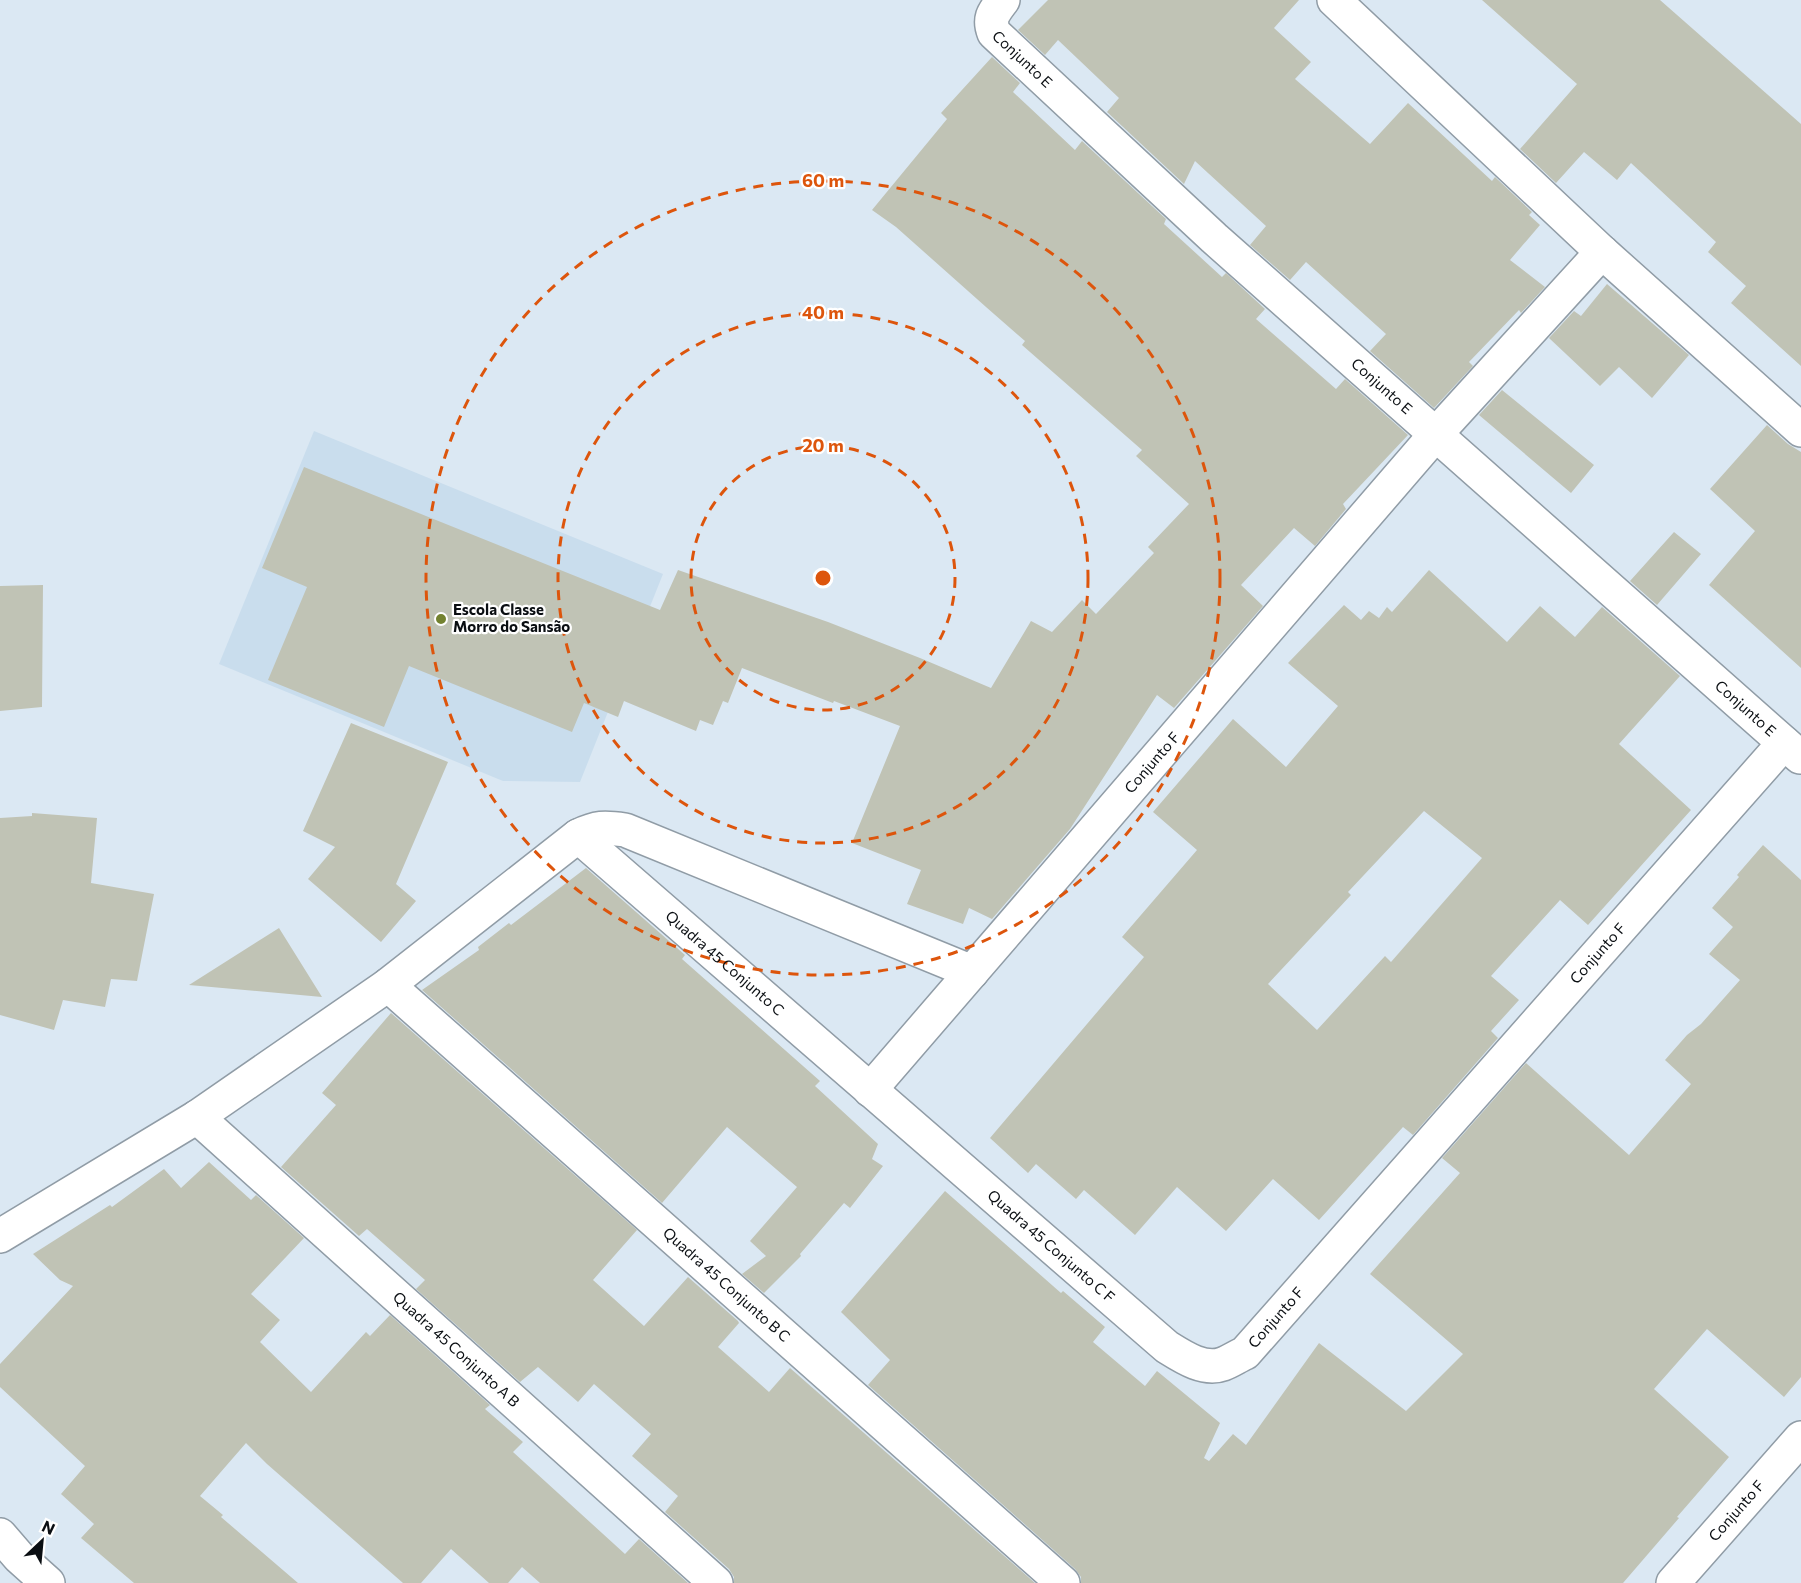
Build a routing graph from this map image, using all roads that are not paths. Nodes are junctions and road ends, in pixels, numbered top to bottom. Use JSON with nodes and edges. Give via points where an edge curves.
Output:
{"nodes":[{"id":1,"x":1003,"y":0,"type":"edge"},
{"id":2,"x":1334,"y":0,"type":"edge"},
{"id":3,"x":1602,"y":252,"type":"junction"},
{"id":4,"x":1801,"y":430,"type":"edge"},
{"id":5,"x":1435,"y":435,"type":"junction"},
{"id":6,"x":1792,"y":751,"type":"edge"},
{"id":7,"x":578,"y":836,"type":"junction"},
{"id":8,"x":972,"y":972,"type":"junction"},
{"id":9,"x":388,"y":985,"type":"junction"},
{"id":10,"x":870,"y":1090,"type":"junction"},
{"id":11,"x":197,"y":1117,"type":"junction"},
{"id":12,"x":0,"y":1236,"type":"edge"},
{"id":13,"x":1245,"y":1353,"type":"joint"},
{"id":14,"x":1801,"y":1438,"type":"edge"},
{"id":15,"x":0,"y":1535,"type":"edge"},
{"id":16,"x":48,"y":1583,"type":"edge"},
{"id":17,"x":716,"y":1583,"type":"edge"},
{"id":18,"x":1063,"y":1583,"type":"edge"},
{"id":19,"x":1673,"y":1583,"type":"edge"}],
"edges":[{"from":1,"to":5,"type":"street","name":"Conjunto E","via":[[991,16],[994,33],[1214,238]]},
{"from":2,"to":3,"type":"street"},
{"from":3,"to":4,"type":"street"},
{"from":3,"to":5,"type":"street","name":"Conjunto F"},
{"from":5,"to":6,"type":"street","name":"Conjunto E"},
{"from":5,"to":8,"type":"street","name":"Conjunto F"},
{"from":6,"to":13,"type":"street","name":"Conjunto F"},
{"from":7,"to":8,"type":"street","via":[[600,827],[625,830]]},
{"from":7,"to":9,"type":"street"},
{"from":7,"to":10,"type":"street","name":"Quadra 45 Conjunto C"},
{"from":8,"to":10,"type":"street","name":"Conjunto F"},
{"from":9,"to":11,"type":"street"},
{"from":9,"to":18,"type":"street","name":"Quadra 45 Conjunto B C"},
{"from":10,"to":13,"type":"street","name":"Quadra 45 Conjunto C F","via":[[1167,1347],[1203,1364],[1221,1365]]},
{"from":11,"to":12,"type":"street"},
{"from":11,"to":17,"type":"street","name":"Quadra 45 Conjunto A B"},
{"from":14,"to":19,"type":"street","name":"Conjunto F"},
{"from":15,"to":16,"type":"street"}]}
